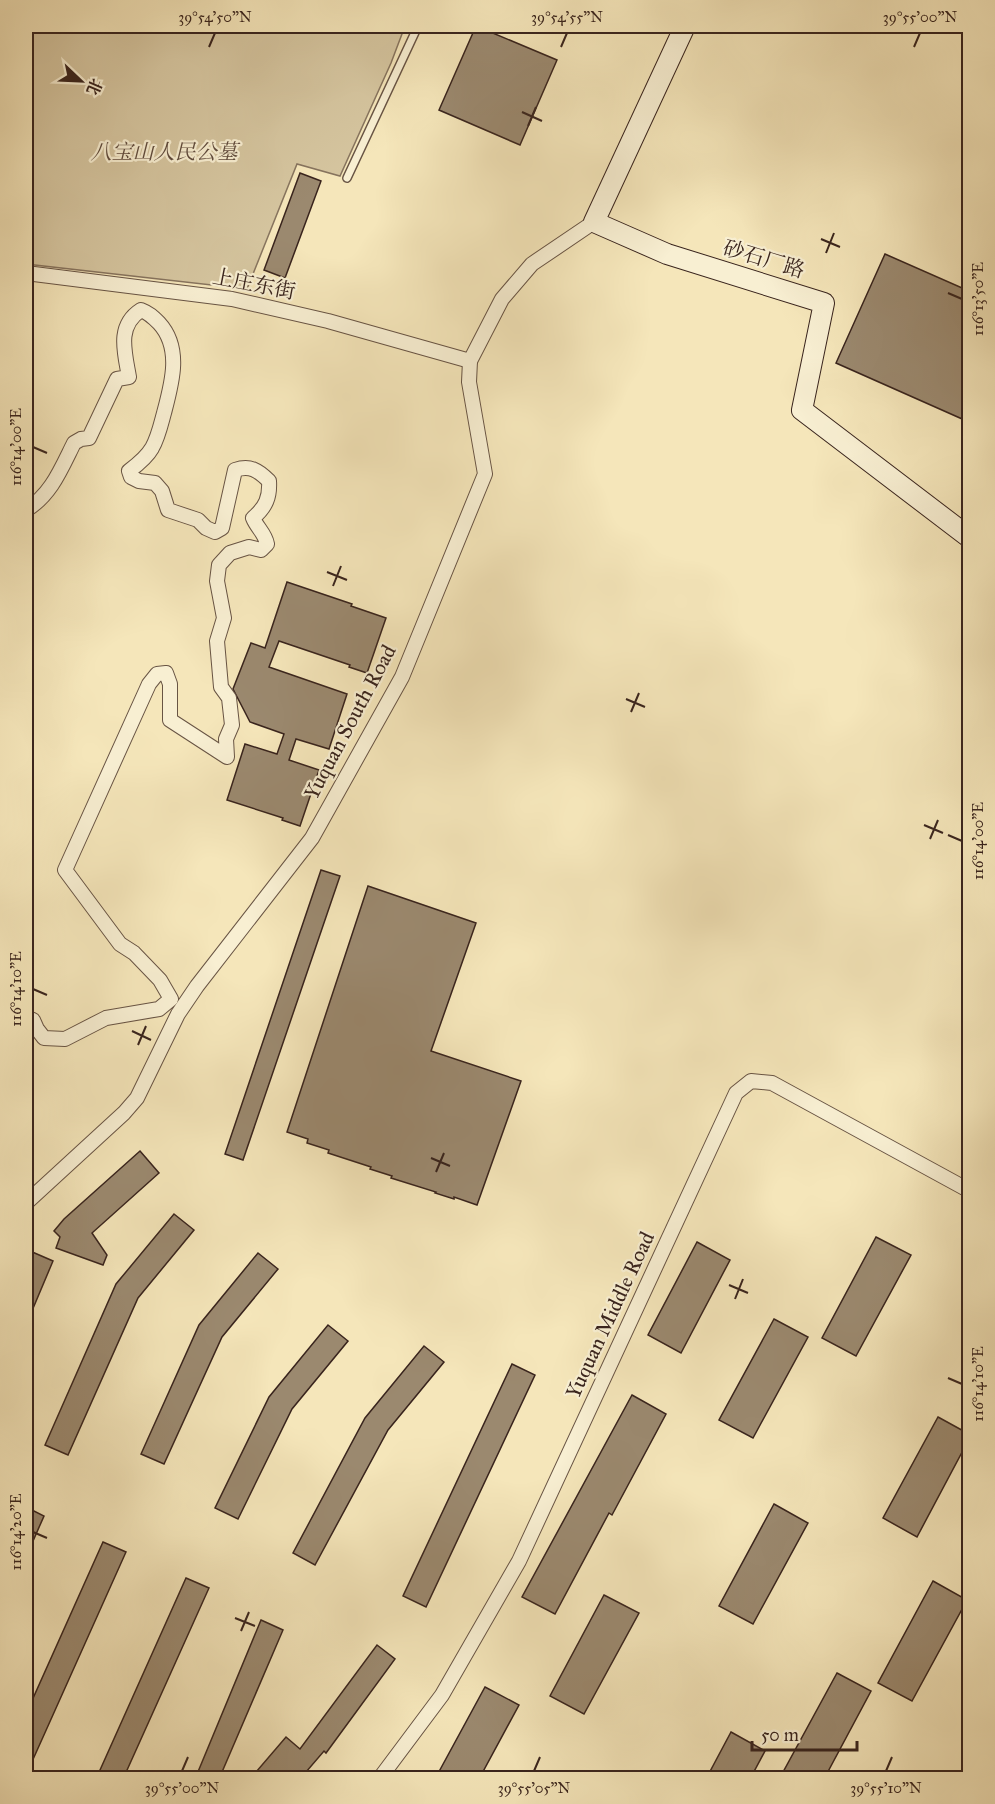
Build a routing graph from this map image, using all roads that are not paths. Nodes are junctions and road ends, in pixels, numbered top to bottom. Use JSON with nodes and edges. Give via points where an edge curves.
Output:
{"nodes":[{"id":1,"x":418,"y":26,"type":"edge"},
{"id":2,"x":685,"y":26,"type":"edge"},
{"id":3,"x":347,"y":178,"type":"dead end"},
{"id":4,"x":594,"y":222,"type":"junction"},
{"id":5,"x":26,"y":273,"type":"edge"},
{"id":6,"x":470,"y":361,"type":"junction"},
{"id":7,"x":26,"y":510,"type":"edge"},
{"id":8,"x":969,"y":538,"type":"edge"},
{"id":9,"x":26,"y":1018,"type":"edge"},
{"id":10,"x":969,"y":1191,"type":"edge"},
{"id":11,"x":26,"y":1203,"type":"edge"},
{"id":12,"x":380,"y":1779,"type":"edge"}],
"edges":[{"from":1,"to":3,"type":"lane"},
{"from":2,"to":4,"type":"street"},
{"from":4,"to":6,"type":"street","name":"Yuquan South Road","via":[[532,264],[502,299]]},
{"from":4,"to":8,"type":"street","name":"砂石厂路","via":[[667,254],[824,303],[802,410]]},
{"from":5,"to":6,"type":"street","name":"上庄东街","via":[[255,304]]},
{"from":6,"to":11,"type":"street","name":"Yuquan South Road","via":[[469,382],[485,474],[402,677],[312,838],[178,1014],[137,1098]]},
{"from":7,"to":9,"type":"street","via":[[51,488],[74,443],[89,438],[117,379],[129,377],[123,342],[132,315],[141,310],[162,327],[174,359],[159,432],[152,449],[129,471],[131,477],[155,483],[168,510],[198,520],[215,532],[222,528],[235,470],[252,468],[268,481],[270,492],[264,508],[253,518],[267,544],[261,550],[249,548],[230,554],[219,564],[217,581],[224,618],[217,641],[221,687],[229,698],[232,726],[226,739],[227,757],[170,720],[170,684],[166,673],[157,674],[148,684],[65,870],[120,944],[160,980],[171,999],[159,1010],[106,1018],[65,1039],[44,1038],[33,1020]]},
{"from":10,"to":12,"type":"street","name":"Yuquan Middle Road","via":[[772,1083],[751,1081],[736,1093],[519,1561],[442,1695]]}]}
